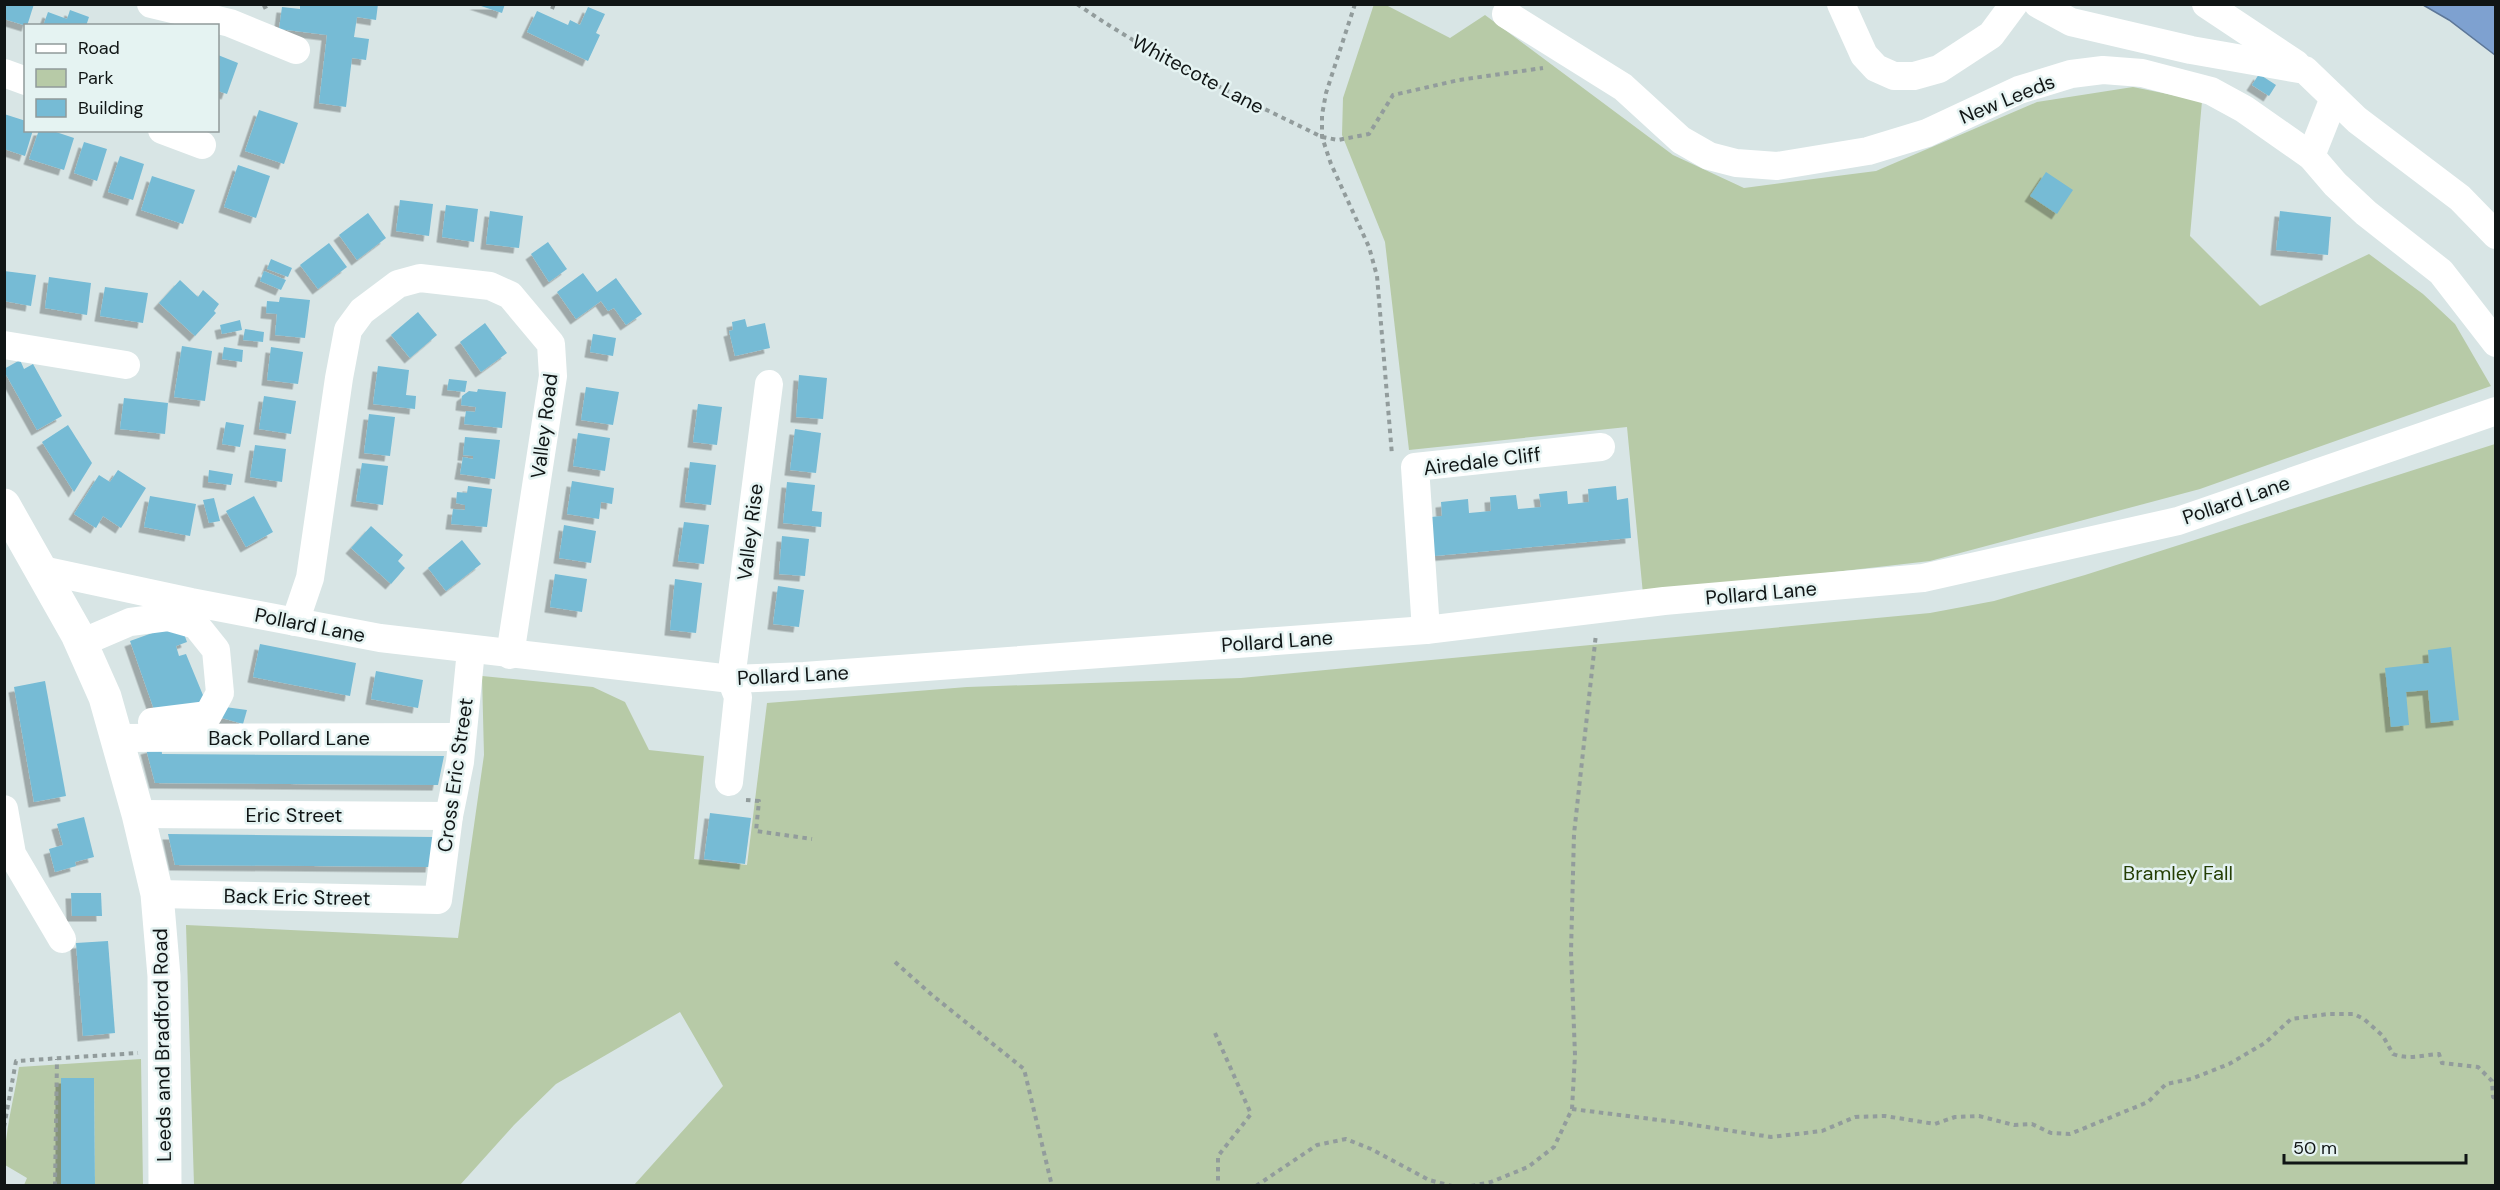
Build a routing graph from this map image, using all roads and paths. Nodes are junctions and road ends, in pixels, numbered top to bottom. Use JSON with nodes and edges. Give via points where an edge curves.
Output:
{"nodes":[{"id":1,"x":151,"y":4,"type":"edge"},
{"id":2,"x":1077,"y":4,"type":"edge"},
{"id":3,"x":1356,"y":4,"type":"edge"},
{"id":4,"x":1841,"y":4,"type":"edge"},
{"id":5,"x":2014,"y":4,"type":"edge"},
{"id":6,"x":2038,"y":4,"type":"edge"},
{"id":7,"x":2206,"y":4,"type":"edge"},
{"id":8,"x":1506,"y":14,"type":"dead end"},
{"id":9,"x":296,"y":51,"type":"dead end"},
{"id":10,"x":1584,"y":63,"type":"junction"},
{"id":11,"x":2305,"y":70,"type":"junction"},
{"id":12,"x":4,"y":73,"type":"edge"},
{"id":13,"x":24,"y":80,"type":"edge"},
{"id":14,"x":2334,"y":98,"type":"junction"},
{"id":15,"x":167,"y":132,"type":"edge"},
{"id":16,"x":1322,"y":137,"type":"junction"},
{"id":17,"x":202,"y":145,"type":"dead end"},
{"id":18,"x":2311,"y":156,"type":"junction"},
{"id":19,"x":2496,"y":236,"type":"edge"},
{"id":20,"x":2496,"y":343,"type":"edge"},
{"id":21,"x":4,"y":345,"type":"edge"},
{"id":22,"x":126,"y":365,"type":"dead end"},
{"id":23,"x":770,"y":384,"type":"dead end"},
{"id":24,"x":2496,"y":411,"type":"edge"},
{"id":25,"x":1601,"y":447,"type":"dead end"},
{"id":26,"x":1392,"y":459,"type":"dead end"},
{"id":27,"x":4,"y":505,"type":"edge"},
{"id":28,"x":13,"y":537,"type":"edge"},
{"id":29,"x":42,"y":570,"type":"junction"},
{"id":30,"x":1598,"y":609,"type":"junction"},
{"id":31,"x":295,"y":622,"type":"junction"},
{"id":32,"x":1426,"y":630,"type":"junction"},
{"id":33,"x":81,"y":643,"type":"junction"},
{"id":34,"x":471,"y":650,"type":"junction"},
{"id":35,"x":510,"y":655,"type":"junction"},
{"id":36,"x":731,"y":679,"type":"junction"},
{"id":37,"x":114,"y":731,"type":"junction"},
{"id":38,"x":462,"y":737,"type":"junction"},
{"id":39,"x":729,"y":782,"type":"dead end"},
{"id":40,"x":4,"y":809,"type":"edge"},
{"id":41,"x":138,"y":814,"type":"junction"},
{"id":42,"x":449,"y":816,"type":"junction"},
{"id":43,"x":756,"y":831,"type":"dead end"},
{"id":44,"x":7,"y":838,"type":"edge"},
{"id":45,"x":812,"y":839,"type":"dead end"},
{"id":46,"x":157,"y":894,"type":"junction"},
{"id":47,"x":438,"y":900,"type":"joint"},
{"id":48,"x":62,"y":939,"type":"dead end"},
{"id":49,"x":895,"y":962,"type":"dead end"},
{"id":50,"x":1215,"y":1033,"type":"dead end"},
{"id":51,"x":163,"y":1052,"type":"junction"},
{"id":52,"x":57,"y":1059,"type":"junction"},
{"id":53,"x":2496,"y":1098,"type":"edge"},
{"id":54,"x":1572,"y":1109,"type":"junction"},
{"id":55,"x":4,"y":1127,"type":"edge"},
{"id":56,"x":55,"y":1185,"type":"edge"},
{"id":57,"x":165,"y":1185,"type":"edge"},
{"id":58,"x":1052,"y":1185,"type":"edge"},
{"id":59,"x":1218,"y":1185,"type":"edge"},
{"id":60,"x":1257,"y":1185,"type":"edge"},
{"id":61,"x":1452,"y":1185,"type":"edge"},
{"id":62,"x":1471,"y":1185,"type":"edge"}],
"edges":[{"from":1,"to":9,"type":"street","via":[[230,23]]},
{"from":2,"to":16,"type":"path","name":"Whitecote Lane","via":[[1164,57]]},
{"from":3,"to":16,"type":"path","via":[[1326,93]]},
{"from":4,"to":5,"type":"street","via":[[1864,55],[1876,68],[1894,76],[1914,76],[1939,69],[1991,35]]},
{"from":6,"to":11,"type":"street","via":[[2071,22],[2191,50]]},
{"from":7,"to":11,"type":"street"},
{"from":8,"to":10,"type":"street","name":"New Leeds"},
{"from":10,"to":16,"type":"path","via":[[1459,80],[1393,96],[1369,134],[1338,140]]},
{"from":10,"to":18,"type":"street","name":"New Leeds","via":[[1623,87],[1680,140],[1709,156],[1736,164],[1777,166],[1868,151],[1927,133],[2019,90],[2071,74],[2103,70],[2142,73],[2211,91]]},
{"from":11,"to":14,"type":"street"},
{"from":12,"to":13,"type":"street"},
{"from":14,"to":18,"type":"street"},
{"from":14,"to":19,"type":"street","via":[[2460,198]]},
{"from":15,"to":17,"type":"street"},
{"from":16,"to":26,"type":"path","via":[[1369,247],[1377,276]]},
{"from":18,"to":20,"type":"street","name":"New Leeds","via":[[2366,213],[2441,272]]},
{"from":21,"to":22,"type":"street"},
{"from":23,"to":36,"type":"street","name":"Valley Rise"},
{"from":24,"to":30,"type":"street","name":"Pollard Lane","via":[[2178,520],[1935,576]]},
{"from":25,"to":32,"type":"street","name":"Airedale Cliff","via":[[1414,467]]},
{"from":27,"to":28,"type":"main road","name":"Leeds and Bradford Road"},
{"from":28,"to":29,"type":"main road","name":"Leeds and Bradford Road"},
{"from":29,"to":31,"type":"street","name":"Pollard Lane"},
{"from":29,"to":33,"type":"main road","name":"Leeds and Bradford Road"},
{"from":30,"to":32,"type":"street","name":"Pollard Lane"},
{"from":30,"to":54,"type":"path","via":[[1574,834]]},
{"from":31,"to":34,"type":"street","name":"Pollard Lane"},
{"from":31,"to":35,"type":"street","name":"Valley Road","via":[[310,578],[348,330],[363,311],[398,284],[420,278],[490,286],[510,295],[551,344],[553,376]]},
{"from":32,"to":36,"type":"street","name":"Pollard Lane"},
{"from":33,"to":37,"type":"main road","name":"Leeds and Bradford Road","via":[[105,698]]},
{"from":33,"to":37,"type":"street","via":[[130,622],[168,617],[195,625],[216,650],[220,693],[208,715]]},
{"from":34,"to":35,"type":"street","name":"Pollard Lane"},
{"from":34,"to":38,"type":"street","name":"Cross Eric Street"},
{"from":35,"to":36,"type":"street","name":"Pollard Lane"},
{"from":36,"to":39,"type":"street","name":"Valley Rise","via":[[738,697]]},
{"from":37,"to":38,"type":"street","name":"Back Pollard Lane"},
{"from":37,"to":41,"type":"main road","name":"Leeds and Bradford Road"},
{"from":38,"to":42,"type":"street","name":"Cross Eric Street"},
{"from":40,"to":44,"type":"street"},
{"from":41,"to":42,"type":"street","name":"Eric Street"},
{"from":41,"to":46,"type":"main road","name":"Leeds and Bradford Road"},
{"from":42,"to":47,"type":"street","name":"Cross Eric Street"},
{"from":43,"to":45,"type":"path"},
{"from":44,"to":48,"type":"street","via":[[12,854]]},
{"from":46,"to":47,"type":"street","name":"Back Eric Street"},
{"from":46,"to":51,"type":"main road","name":"Leeds and Bradford Road","via":[[164,976]]},
{"from":49,"to":58,"type":"path","via":[[1024,1069]]},
{"from":50,"to":59,"type":"path","via":[[1251,1114],[1218,1156]]},
{"from":51,"to":52,"type":"path"},
{"from":51,"to":57,"type":"main road","name":"Leeds and Bradford Road"},
{"from":52,"to":55,"type":"path","via":[[16,1061]]},
{"from":52,"to":56,"type":"path"},
{"from":53,"to":54,"type":"path","via":[[2492,1081],[2478,1066],[2442,1063],[2439,1054],[2405,1059],[2393,1054],[2383,1036],[2364,1019],[2354,1014],[2328,1014],[2291,1019],[2265,1043],[2229,1064],[2166,1084],[2148,1102],[2070,1134],[1979,1116],[1955,1117],[1935,1124],[1885,1116],[1855,1117],[1822,1131],[1771,1137]]},
{"from":54,"to":62,"type":"path","via":[[1554,1147],[1528,1167],[1491,1182]]},
{"from":60,"to":61,"type":"path","via":[[1317,1145],[1346,1139],[1429,1180]]}]}
